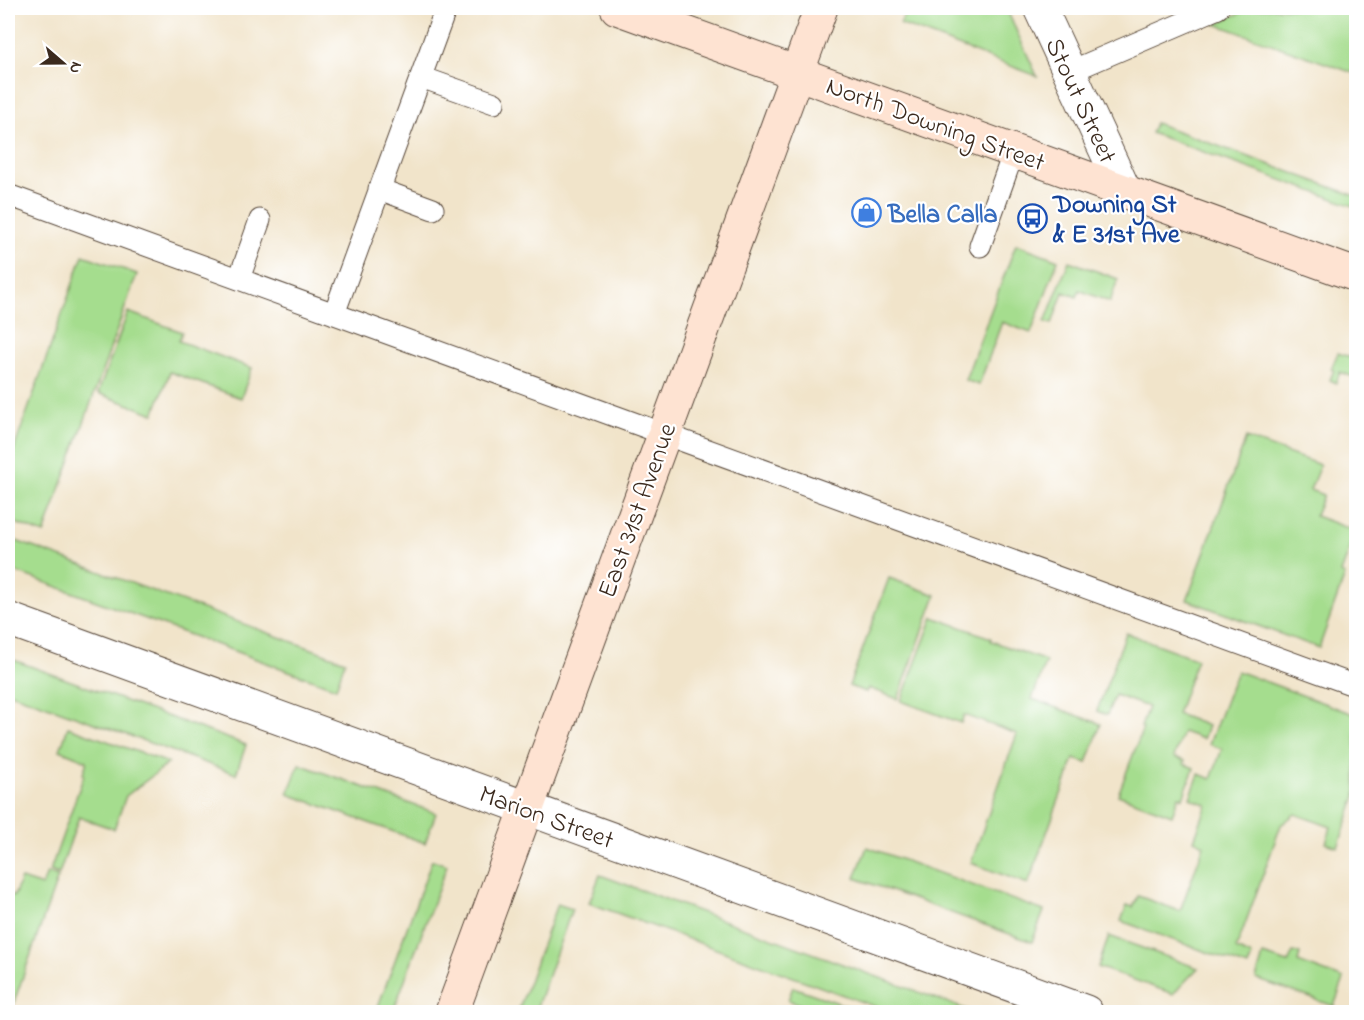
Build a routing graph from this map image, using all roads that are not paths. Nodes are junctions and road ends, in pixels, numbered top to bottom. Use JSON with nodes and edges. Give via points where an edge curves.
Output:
{"nodes":[{"id":1,"x":446,"y":8,"type":"edge"},
{"id":2,"x":617,"y":8,"type":"edge"},
{"id":3,"x":821,"y":8,"type":"edge"},
{"id":4,"x":1040,"y":8,"type":"edge"},
{"id":5,"x":1218,"y":8,"type":"edge"},
{"id":6,"x":797,"y":72,"type":"junction"},
{"id":7,"x":1069,"y":72,"type":"junction"},
{"id":8,"x":421,"y":76,"type":"junction"},
{"id":9,"x":494,"y":103,"type":"dead end"},
{"id":10,"x":1014,"y":151,"type":"junction"},
{"id":11,"x":379,"y":189,"type":"junction"},
{"id":12,"x":1125,"y":192,"type":"junction"},
{"id":13,"x":8,"y":195,"type":"edge"},
{"id":14,"x":434,"y":209,"type":"dead end"},
{"id":15,"x":260,"y":220,"type":"dead end"},
{"id":16,"x":980,"y":246,"type":"dead end"},
{"id":17,"x":1356,"y":276,"type":"edge"},
{"id":18,"x":239,"y":279,"type":"junction"},
{"id":19,"x":334,"y":314,"type":"junction"},
{"id":20,"x":663,"y":434,"type":"junction"},
{"id":21,"x":8,"y":619,"type":"edge"},
{"id":22,"x":1356,"y":686,"type":"edge"},
{"id":23,"x":526,"y":808,"type":"junction"},
{"id":24,"x":452,"y":1012,"type":"edge"},
{"id":25,"x":1086,"y":1012,"type":"edge"}],
"edges":[{"from":1,"to":8,"type":"lane"},
{"from":2,"to":6,"type":"main road","name":"North Downing Street"},
{"from":3,"to":6,"type":"main road","name":"East 31st Avenue"},
{"from":4,"to":7,"type":"street","name":"Stout Street"},
{"from":5,"to":7,"type":"lane"},
{"from":6,"to":10,"type":"main road","name":"North Downing Street"},
{"from":6,"to":20,"type":"main road","name":"East 31st Avenue"},
{"from":7,"to":12,"type":"street","name":"Stout Street"},
{"from":8,"to":9,"type":"lane"},
{"from":8,"to":11,"type":"lane"},
{"from":10,"to":12,"type":"main road","name":"North Downing Street"},
{"from":10,"to":16,"type":"lane"},
{"from":11,"to":14,"type":"lane"},
{"from":11,"to":19,"type":"lane"},
{"from":12,"to":17,"type":"main road","name":"North Downing Street"},
{"from":13,"to":18,"type":"lane"},
{"from":15,"to":18,"type":"lane"},
{"from":18,"to":19,"type":"lane"},
{"from":19,"to":20,"type":"lane"},
{"from":20,"to":22,"type":"lane"},
{"from":20,"to":23,"type":"main road","name":"East 31st Avenue"},
{"from":21,"to":23,"type":"street","name":"Marion Street"},
{"from":23,"to":24,"type":"main road","name":"East 31st Avenue"},
{"from":23,"to":25,"type":"street","name":"Marion Street"}]}
